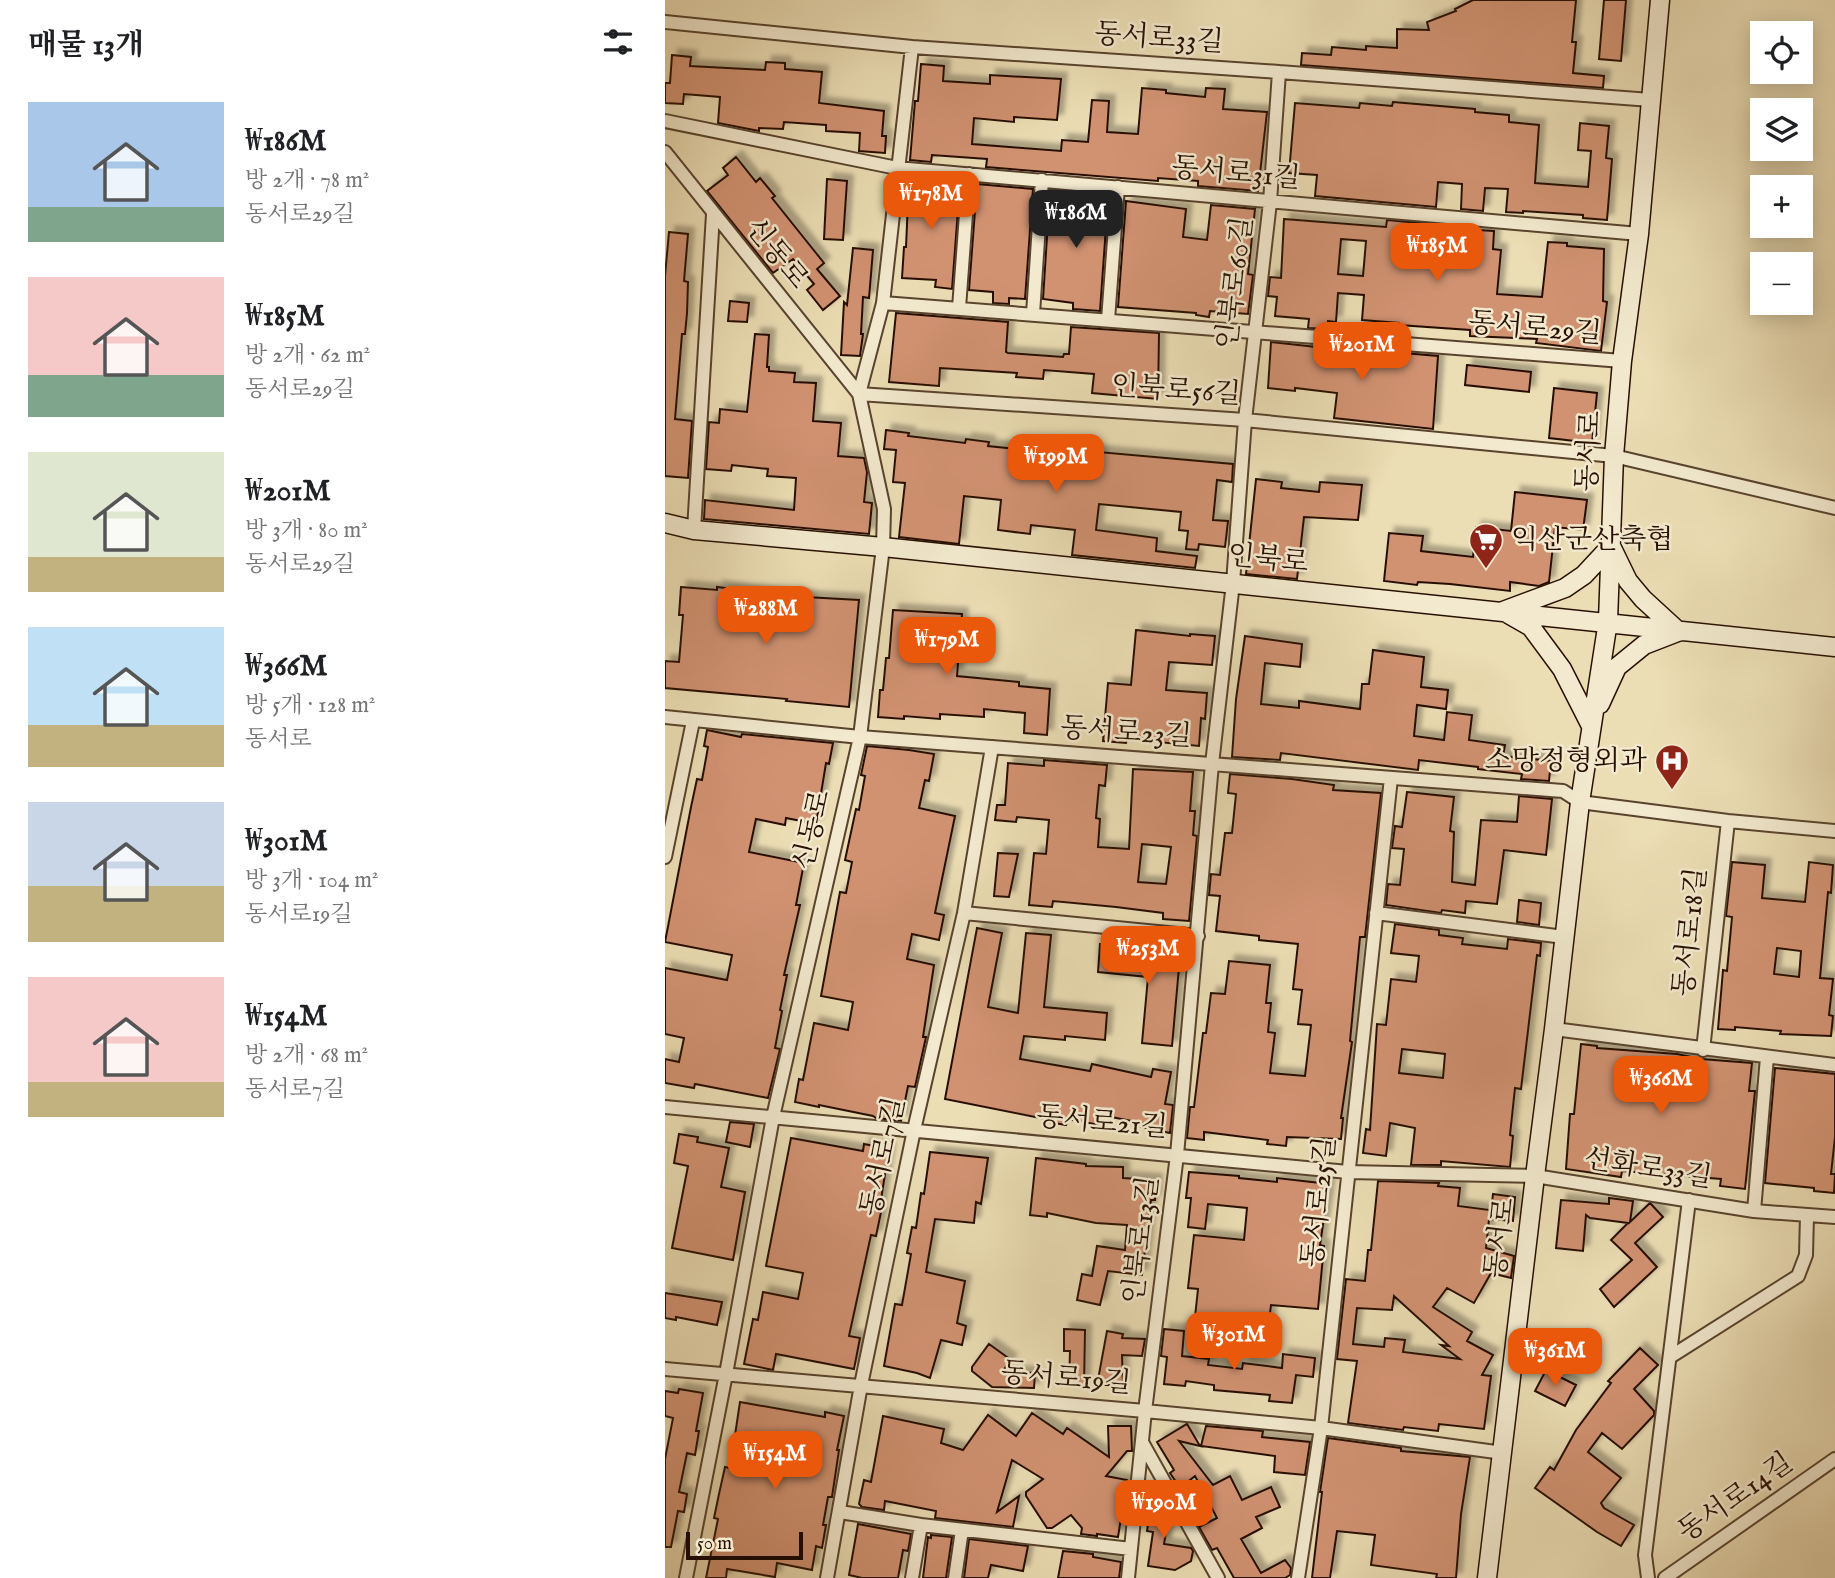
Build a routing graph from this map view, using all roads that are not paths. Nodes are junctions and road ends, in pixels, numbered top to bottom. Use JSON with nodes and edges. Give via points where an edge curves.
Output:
{"nodes":[{"id":1,"x":1660,"y":0,"type":"edge"},
{"id":2,"x":665,"y":23,"type":"edge"},
{"id":3,"x":912,"y":47,"type":"junction"},
{"id":4,"x":1279,"y":72,"type":"junction"},
{"id":5,"x":1651,"y":100,"type":"junction"},
{"id":6,"x":665,"y":121,"type":"edge"},
{"id":7,"x":665,"y":152,"type":"edge"},
{"id":8,"x":897,"y":168,"type":"junction"},
{"id":9,"x":969,"y":174,"type":"junction"},
{"id":10,"x":1042,"y":180,"type":"junction"},
{"id":11,"x":1118,"y":187,"type":"junction"},
{"id":12,"x":1270,"y":202,"type":"junction"},
{"id":13,"x":713,"y":214,"type":"junction"},
{"id":14,"x":1639,"y":234,"type":"junction"},
{"id":15,"x":883,"y":303,"type":"junction"},
{"id":16,"x":959,"y":308,"type":"junction"},
{"id":17,"x":1033,"y":314,"type":"junction"},
{"id":18,"x":1108,"y":320,"type":"junction"},
{"id":19,"x":1255,"y":332,"type":"junction"},
{"id":20,"x":1622,"y":361,"type":"junction"},
{"id":21,"x":859,"y":394,"type":"junction"},
{"id":22,"x":1245,"y":420,"type":"junction"},
{"id":23,"x":1614,"y":456,"type":"junction"},
{"id":24,"x":1835,"y":508,"type":"edge"},
{"id":25,"x":665,"y":523,"type":"edge"},
{"id":26,"x":694,"y":530,"type":"junction"},
{"id":27,"x":883,"y":547,"type":"junction"},
{"id":28,"x":1611,"y":547,"type":"junction"},
{"id":29,"x":1233,"y":583,"type":"junction"},
{"id":30,"x":1503,"y":611,"type":"junction"},
{"id":31,"x":1608,"y":621,"type":"junction"},
{"id":32,"x":1679,"y":632,"type":"junction"},
{"id":33,"x":1835,"y":647,"type":"edge"},
{"id":34,"x":665,"y":717,"type":"edge"},
{"id":35,"x":693,"y":721,"type":"junction"},
{"id":36,"x":1591,"y":726,"type":"junction"},
{"id":37,"x":860,"y":737,"type":"junction"},
{"id":38,"x":992,"y":747,"type":"junction"},
{"id":39,"x":1212,"y":764,"type":"junction"},
{"id":40,"x":1391,"y":778,"type":"junction"},
{"id":41,"x":1580,"y":802,"type":"junction"},
{"id":42,"x":1728,"y":821,"type":"junction"},
{"id":43,"x":1835,"y":831,"type":"edge"},
{"id":44,"x":665,"y":857,"type":"edge"},
{"id":45,"x":964,"y":913,"type":"junction"},
{"id":46,"x":1376,"y":913,"type":"junction"},
{"id":47,"x":1198,"y":936,"type":"junction"},
{"id":48,"x":1564,"y":937,"type":"junction"},
{"id":49,"x":1555,"y":1029,"type":"junction"},
{"id":50,"x":1703,"y":1050,"type":"junction"},
{"id":51,"x":1767,"y":1057,"type":"junction"},
{"id":52,"x":1835,"y":1065,"type":"edge"},
{"id":53,"x":665,"y":1107,"type":"edge"},
{"id":54,"x":773,"y":1117,"type":"junction"},
{"id":55,"x":914,"y":1130,"type":"junction"},
{"id":56,"x":1177,"y":1155,"type":"junction"},
{"id":57,"x":1348,"y":1171,"type":"junction"},
{"id":58,"x":1535,"y":1176,"type":"junction"},
{"id":59,"x":1689,"y":1200,"type":"junction"},
{"id":60,"x":1754,"y":1210,"type":"junction"},
{"id":61,"x":1807,"y":1214,"type":"junction"},
{"id":62,"x":1835,"y":1217,"type":"edge"},
{"id":63,"x":1670,"y":1357,"type":"junction"},
{"id":64,"x":665,"y":1369,"type":"edge"},
{"id":65,"x":726,"y":1374,"type":"junction"},
{"id":66,"x":861,"y":1385,"type":"junction"},
{"id":67,"x":1145,"y":1411,"type":"junction"},
{"id":68,"x":1321,"y":1428,"type":"junction"},
{"id":69,"x":1142,"y":1444,"type":"junction"},
{"id":70,"x":1503,"y":1453,"type":"junction"},
{"id":71,"x":1835,"y":1459,"type":"edge"},
{"id":72,"x":840,"y":1512,"type":"junction"},
{"id":73,"x":921,"y":1525,"type":"junction"},
{"id":74,"x":963,"y":1530,"type":"junction"},
{"id":75,"x":1131,"y":1549,"type":"junction"},
{"id":76,"x":685,"y":1578,"type":"edge"},
{"id":77,"x":827,"y":1578,"type":"edge"},
{"id":78,"x":912,"y":1578,"type":"edge"},
{"id":79,"x":955,"y":1578,"type":"edge"},
{"id":80,"x":1128,"y":1578,"type":"edge"},
{"id":81,"x":1218,"y":1578,"type":"edge"},
{"id":82,"x":1298,"y":1578,"type":"edge"},
{"id":83,"x":1487,"y":1578,"type":"edge"},
{"id":84,"x":1648,"y":1578,"type":"edge"},
{"id":85,"x":1665,"y":1578,"type":"edge"}],
"edges":[{"from":1,"to":5,"type":"street","name":"동서로"},
{"from":2,"to":3,"type":"street","name":"동서로33길"},
{"from":3,"to":4,"type":"street","name":"동서로33길"},
{"from":3,"to":8,"type":"street"},
{"from":4,"to":5,"type":"street","name":"동서로33길"},
{"from":4,"to":12,"type":"street","name":"인북로60길"},
{"from":5,"to":14,"type":"street","name":"동서로"},
{"from":6,"to":8,"type":"street","name":"동서로31길"},
{"from":7,"to":13,"type":"street","name":"신동로"},
{"from":8,"to":9,"type":"street","name":"동서로31길"},
{"from":8,"to":15,"type":"street"},
{"from":9,"to":10,"type":"street","name":"동서로31길"},
{"from":9,"to":16,"type":"street"},
{"from":10,"to":11,"type":"street","name":"동서로31길"},
{"from":10,"to":17,"type":"street"},
{"from":11,"to":12,"type":"street","name":"동서로31길"},
{"from":11,"to":18,"type":"street"},
{"from":12,"to":14,"type":"street","name":"동서로31길"},
{"from":12,"to":19,"type":"street","name":"인북로60길"},
{"from":13,"to":21,"type":"street","name":"신동로"},
{"from":13,"to":26,"type":"street"},
{"from":14,"to":20,"type":"street","name":"동서로"},
{"from":15,"to":16,"type":"street","name":"동서로29길"},
{"from":15,"to":21,"type":"street"},
{"from":16,"to":17,"type":"street","name":"동서로29길"},
{"from":17,"to":18,"type":"street","name":"동서로29길"},
{"from":18,"to":19,"type":"street","name":"동서로29길"},
{"from":19,"to":20,"type":"street","name":"동서로29길"},
{"from":19,"to":22,"type":"street","name":"인북로60길"},
{"from":20,"to":23,"type":"street","name":"동서로"},
{"from":21,"to":22,"type":"street","name":"인북로56길"},
{"from":21,"to":27,"type":"street","name":"신동로","via":[[884,509]]},
{"from":22,"to":23,"type":"street","name":"인북로56길"},
{"from":22,"to":29,"type":"street","name":"인북로60길"},
{"from":23,"to":24,"type":"street","name":"인북로56길"},
{"from":23,"to":28,"type":"street","name":"동서로"},
{"from":25,"to":26,"type":"street","name":"인북로"},
{"from":26,"to":27,"type":"street","name":"인북로"},
{"from":27,"to":29,"type":"street","name":"인북로"},
{"from":27,"to":37,"type":"street","name":"신동로"},
{"from":28,"to":30,"type":"street","via":[[1565,588]]},
{"from":28,"to":31,"type":"street","name":"동서로"},
{"from":28,"to":32,"type":"street","via":[[1628,581]]},
{"from":29,"to":30,"type":"street","name":"인북로"},
{"from":29,"to":39,"type":"street","name":"인북로13길"},
{"from":30,"to":31,"type":"street","name":"인북로"},
{"from":30,"to":36,"type":"street","via":[[1531,627],[1562,669]]},
{"from":31,"to":32,"type":"street","name":"인북로"},
{"from":31,"to":36,"type":"street","name":"동서로"},
{"from":32,"to":33,"type":"street","name":"인북로"},
{"from":32,"to":36,"type":"street","via":[[1644,645],[1617,667]]},
{"from":34,"to":35,"type":"street","name":"동서로23길"},
{"from":35,"to":37,"type":"street","name":"동서로23길"},
{"from":35,"to":44,"type":"street"},
{"from":36,"to":41,"type":"street","name":"동서로"},
{"from":37,"to":38,"type":"street","name":"동서로23길"},
{"from":37,"to":54,"type":"street","name":"신동로"},
{"from":38,"to":39,"type":"street","name":"동서로23길"},
{"from":38,"to":45,"type":"street","name":"동서로7길"},
{"from":39,"to":40,"type":"street","name":"동서로23길"},
{"from":39,"to":47,"type":"street","name":"인북로13길"},
{"from":40,"to":41,"type":"street","name":"동서로23길","via":[[1563,791]]},
{"from":40,"to":46,"type":"street","name":"동서로25길"},
{"from":41,"to":42,"type":"street"},
{"from":41,"to":48,"type":"street","name":"동서로"},
{"from":42,"to":43,"type":"street"},
{"from":42,"to":50,"type":"street","name":"동서로18길"},
{"from":45,"to":47,"type":"street"},
{"from":45,"to":55,"type":"street","name":"동서로7길"},
{"from":46,"to":48,"type":"street"},
{"from":46,"to":57,"type":"street","name":"동서로25길"},
{"from":47,"to":56,"type":"street","name":"인북로13길"},
{"from":48,"to":49,"type":"street","name":"동서로"},
{"from":49,"to":50,"type":"street"},
{"from":49,"to":58,"type":"street","name":"동서로"},
{"from":50,"to":51,"type":"street"},
{"from":51,"to":52,"type":"street"},
{"from":51,"to":60,"type":"street"},
{"from":53,"to":54,"type":"street","name":"동서로21길"},
{"from":54,"to":55,"type":"street","name":"동서로21길"},
{"from":54,"to":65,"type":"street","name":"신동로"},
{"from":55,"to":56,"type":"street","name":"동서로21길"},
{"from":55,"to":66,"type":"street","name":"동서로7길"},
{"from":56,"to":57,"type":"street","name":"동서로21길"},
{"from":56,"to":67,"type":"street","name":"인북로13길"},
{"from":57,"to":58,"type":"street","name":"동서로21길"},
{"from":57,"to":68,"type":"street","name":"동서로25길"},
{"from":58,"to":59,"type":"street","name":"선화로33길"},
{"from":58,"to":70,"type":"street","name":"동서로"},
{"from":59,"to":60,"type":"street","name":"선화로33길"},
{"from":59,"to":63,"type":"street"},
{"from":60,"to":61,"type":"street","name":"선화로33길"},
{"from":61,"to":62,"type":"street","name":"선화로33길"},
{"from":61,"to":63,"type":"street","via":[[1806,1255],[1798,1276]]},
{"from":63,"to":84,"type":"street","via":[[1645,1555]]},
{"from":64,"to":65,"type":"street","name":"동서로19길"},
{"from":65,"to":66,"type":"street","name":"동서로19길"},
{"from":65,"to":76,"type":"street","name":"신동로"},
{"from":66,"to":67,"type":"street","name":"동서로19길"},
{"from":66,"to":72,"type":"street","name":"동서로7길"},
{"from":67,"to":68,"type":"street","name":"동서로19길"},
{"from":67,"to":69,"type":"street","name":"인북로13길"},
{"from":68,"to":70,"type":"street","name":"동서로19길"},
{"from":68,"to":82,"type":"street","name":"동서로25길"},
{"from":69,"to":75,"type":"street","name":"인북로13길"},
{"from":69,"to":81,"type":"street"},
{"from":70,"to":83,"type":"street","name":"동서로"},
{"from":71,"to":85,"type":"street","name":"동서로14길"},
{"from":72,"to":73,"type":"street"},
{"from":72,"to":77,"type":"street","name":"동서로7길"},
{"from":73,"to":74,"type":"street"},
{"from":73,"to":78,"type":"street"},
{"from":74,"to":75,"type":"street"},
{"from":74,"to":79,"type":"street"},
{"from":75,"to":80,"type":"street","name":"인북로13길"}]}
